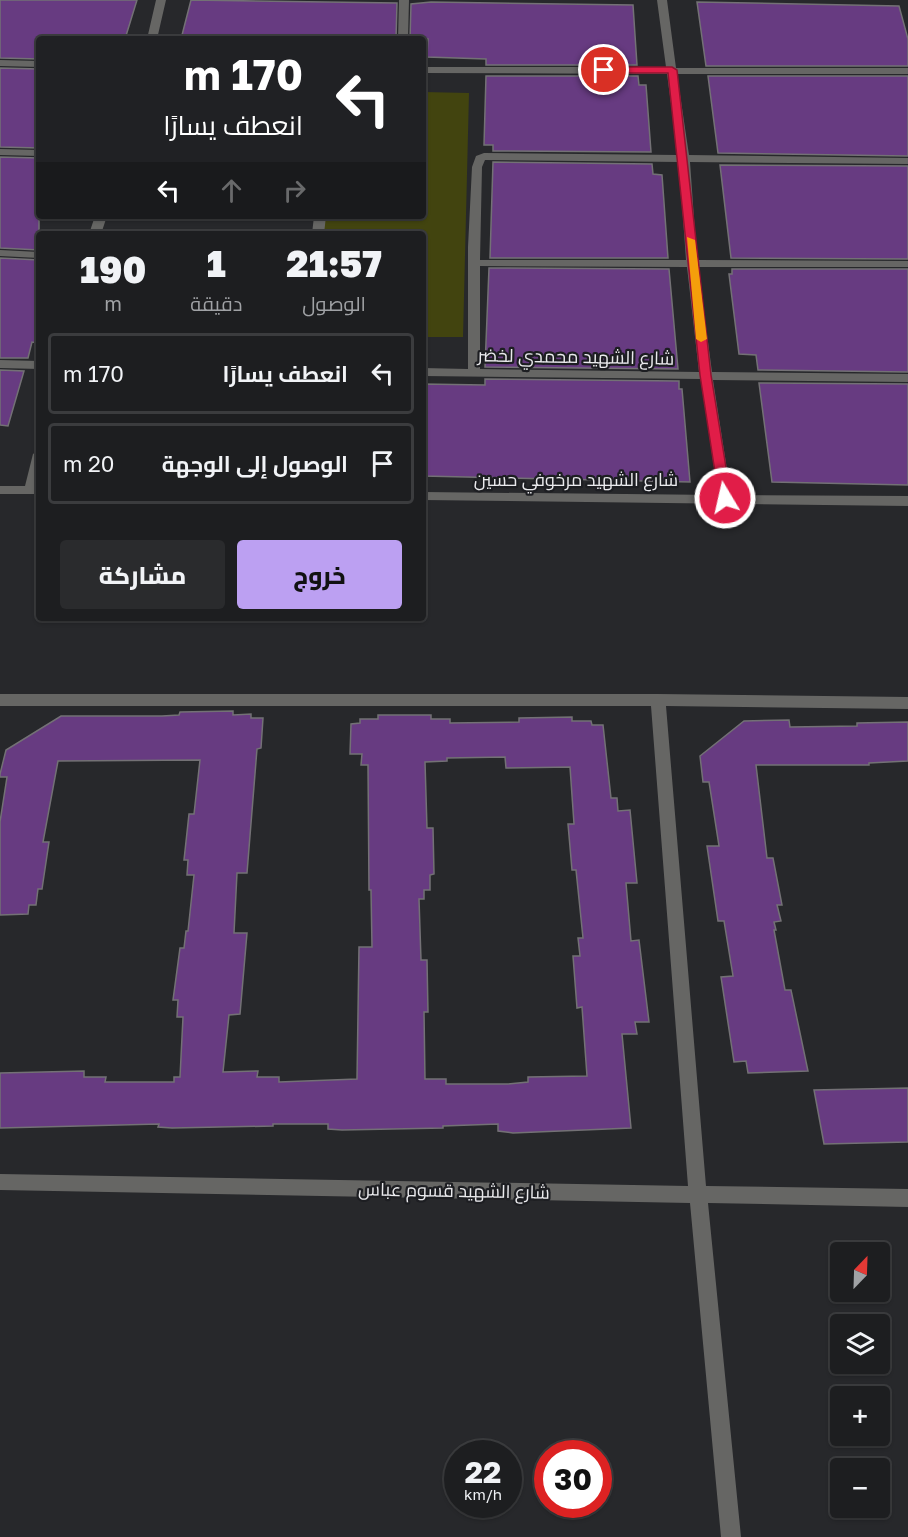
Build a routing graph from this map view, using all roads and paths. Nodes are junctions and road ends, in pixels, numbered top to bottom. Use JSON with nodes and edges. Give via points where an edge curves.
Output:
{"nodes":[{"id":1,"x":161,"y":0,"type":"edge"},
{"id":2,"x":404,"y":0,"type":"edge"},
{"id":3,"x":662,"y":0,"type":"edge"},
{"id":4,"x":153,"y":36,"type":"edge"},
{"id":5,"x":403,"y":36,"type":"edge"},
{"id":6,"x":0,"y":63,"type":"edge"},
{"id":7,"x":36,"y":64,"type":"edge"},
{"id":8,"x":426,"y":70,"type":"edge"},
{"id":9,"x":672,"y":70,"type":"junction"},
{"id":10,"x":908,"y":72,"type":"edge"},
{"id":11,"x":0,"y":152,"type":"edge"},
{"id":12,"x":36,"y":153,"type":"edge"},
{"id":13,"x":684,"y":158,"type":"junction"},
{"id":14,"x":908,"y":161,"type":"edge"},
{"id":15,"x":0,"y":254,"type":"edge"},
{"id":16,"x":36,"y":255,"type":"edge"},
{"id":17,"x":475,"y":263,"type":"junction"},
{"id":18,"x":692,"y":264,"type":"junction"},
{"id":19,"x":908,"y":264,"type":"edge"},
{"id":20,"x":0,"y":364,"type":"edge"},
{"id":21,"x":36,"y":365,"type":"edge"},
{"id":22,"x":426,"y":372,"type":"edge"},
{"id":23,"x":474,"y":373,"type":"junction"},
{"id":24,"x":706,"y":375,"type":"junction"},
{"id":25,"x":908,"y":378,"type":"edge"},
{"id":26,"x":0,"y":490,"type":"edge"},
{"id":27,"x":34,"y":490,"type":"edge"},
{"id":28,"x":426,"y":496,"type":"edge"},
{"id":29,"x":725,"y":498,"type":"junction"},
{"id":30,"x":908,"y":501,"type":"edge"},
{"id":31,"x":0,"y":700,"type":"edge"},
{"id":32,"x":658,"y":700,"type":"junction"},
{"id":33,"x":908,"y":703,"type":"edge"},
{"id":34,"x":0,"y":1182,"type":"edge"},
{"id":35,"x":698,"y":1194,"type":"junction"},
{"id":36,"x":908,"y":1198,"type":"edge"},
{"id":37,"x":731,"y":1537,"type":"edge"}],
"edges":[{"from":1,"to":4,"type":"street"},
{"from":2,"to":5,"type":"street"},
{"from":3,"to":9,"type":"street"},
{"from":6,"to":7,"type":"street"},
{"from":8,"to":9,"type":"street"},
{"from":9,"to":10,"type":"street"},
{"from":9,"to":13,"type":"street"},
{"from":11,"to":12,"type":"street"},
{"from":13,"to":14,"type":"street"},
{"from":13,"to":17,"type":"street","via":[[480,158]]},
{"from":13,"to":18,"type":"street"},
{"from":15,"to":16,"type":"street"},
{"from":17,"to":18,"type":"street"},
{"from":17,"to":23,"type":"street"},
{"from":18,"to":19,"type":"street"},
{"from":18,"to":24,"type":"street"},
{"from":20,"to":21,"type":"street"},
{"from":22,"to":23,"type":"street","name":"شارع الشهيد محمدي لخضر"},
{"from":23,"to":24,"type":"street","name":"شارع الشهيد محمدي لخضر"},
{"from":24,"to":25,"type":"street","name":"شارع الشهيد محمدي لخضر"},
{"from":24,"to":29,"type":"street"},
{"from":26,"to":27,"type":"street"},
{"from":28,"to":29,"type":"street","name":"شارع الشهيد مرخوفي حسين"},
{"from":29,"to":30,"type":"street","name":"شارع الشهيد مرخوفي حسين"},
{"from":31,"to":32,"type":"street"},
{"from":32,"to":33,"type":"street"},
{"from":32,"to":35,"type":"street"},
{"from":34,"to":35,"type":"street","name":"شارع الشهيد قسوم عباس"},
{"from":35,"to":36,"type":"street","name":"شارع الشهيد قسوم عباس"},
{"from":35,"to":37,"type":"street"}]}
